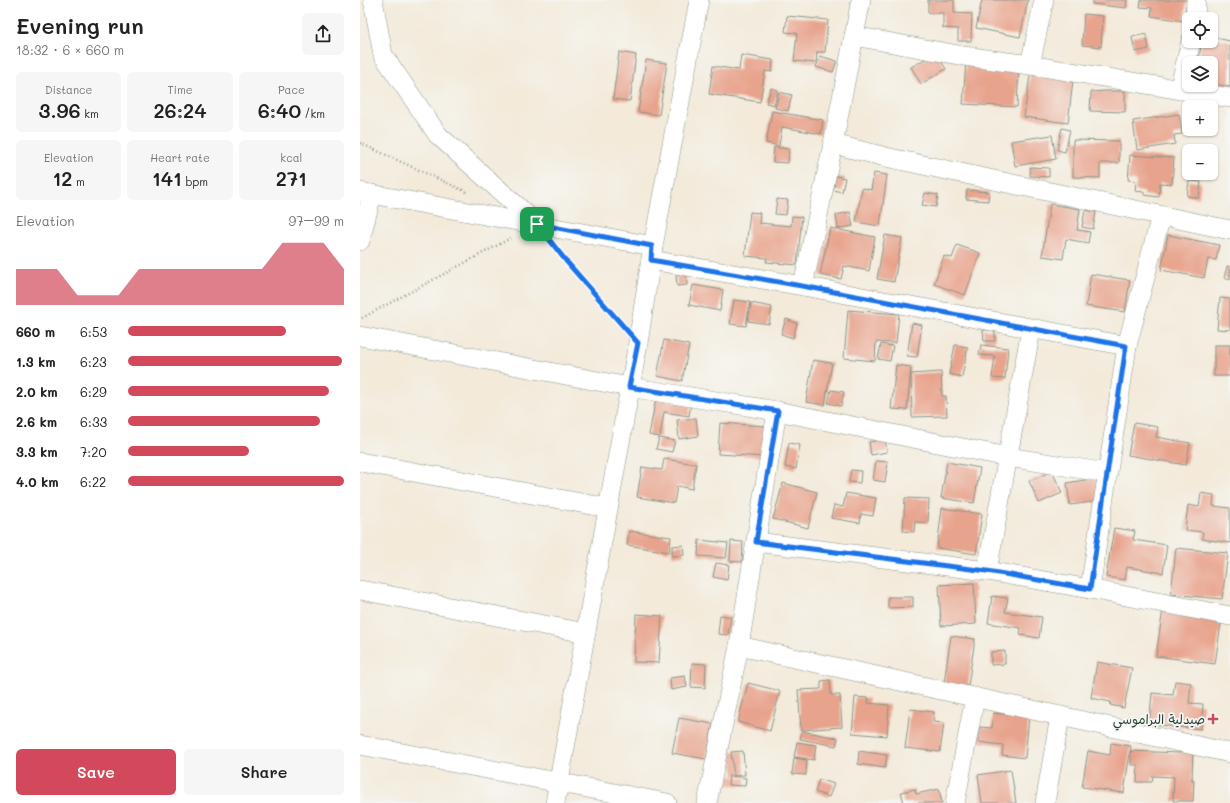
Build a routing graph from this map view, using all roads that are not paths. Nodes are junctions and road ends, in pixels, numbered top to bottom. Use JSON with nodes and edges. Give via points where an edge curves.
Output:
{"nodes":[{"id":1,"x":373,"y":0,"type":"edge"},
{"id":2,"x":699,"y":0,"type":"edge"},
{"id":3,"x":861,"y":0,"type":"edge"},
{"id":4,"x":1044,"y":0,"type":"edge"},
{"id":5,"x":1196,"y":0,"type":"edge"},
{"id":6,"x":1195,"y":12,"type":"edge"},
{"id":7,"x":854,"y":36,"type":"junction"},
{"id":8,"x":1189,"y":48,"type":"edge"},
{"id":9,"x":1030,"y":65,"type":"junction"},
{"id":10,"x":1179,"y":90,"type":"junction"},
{"id":11,"x":1230,"y":98,"type":"edge"},
{"id":12,"x":833,"y":144,"type":"junction"},
{"id":13,"x":366,"y":193,"type":"edge"},
{"id":14,"x":1161,"y":216,"type":"junction"},
{"id":15,"x":537,"y":224,"type":"junction"},
{"id":16,"x":1230,"y":230,"type":"edge"},
{"id":17,"x":360,"y":241,"type":"edge"},
{"id":18,"x":652,"y":253,"type":"junction"},
{"id":19,"x":802,"y":286,"type":"junction"},
{"id":20,"x":1032,"y":329,"type":"junction"},
{"id":21,"x":360,"y":336,"type":"edge"},
{"id":22,"x":1126,"y":346,"type":"junction"},
{"id":23,"x":629,"y":387,"type":"junction"},
{"id":24,"x":778,"y":411,"type":"junction"},
{"id":25,"x":1008,"y":457,"type":"junction"},
{"id":26,"x":360,"y":462,"type":"edge"},
{"id":27,"x":1107,"y":473,"type":"junction"},
{"id":28,"x":608,"y":508,"type":"junction"},
{"id":29,"x":756,"y":542,"type":"junction"},
{"id":30,"x":987,"y":571,"type":"junction"},
{"id":31,"x":1090,"y":589,"type":"junction"},
{"id":32,"x":360,"y":590,"type":"edge"},
{"id":33,"x":1230,"y":616,"type":"edge"},
{"id":34,"x":586,"y":633,"type":"junction"},
{"id":35,"x":739,"y":646,"type":"junction"},
{"id":36,"x":975,"y":697,"type":"junction"},
{"id":37,"x":1060,"y":716,"type":"junction"},
{"id":38,"x":360,"y":745,"type":"edge"},
{"id":39,"x":1230,"y":753,"type":"edge"},
{"id":40,"x":558,"y":783,"type":"junction"},
{"id":41,"x":555,"y":803,"type":"edge"},
{"id":42,"x":667,"y":803,"type":"edge"},
{"id":43,"x":707,"y":803,"type":"edge"},
{"id":44,"x":955,"y":803,"type":"edge"},
{"id":45,"x":1045,"y":803,"type":"edge"}],
"edges":[{"from":1,"to":15,"type":"street","via":[[383,55],[438,135]]},
{"from":2,"to":18,"type":"street"},
{"from":3,"to":7,"type":"street"},
{"from":4,"to":9,"type":"street"},
{"from":5,"to":6,"type":"street"},
{"from":7,"to":9,"type":"street"},
{"from":7,"to":12,"type":"street"},
{"from":8,"to":10,"type":"street"},
{"from":9,"to":10,"type":"street"},
{"from":10,"to":11,"type":"street"},
{"from":12,"to":14,"type":"street"},
{"from":12,"to":19,"type":"street"},
{"from":13,"to":15,"type":"street"},
{"from":13,"to":17,"type":"street"},
{"from":14,"to":16,"type":"street"},
{"from":14,"to":22,"type":"street"},
{"from":15,"to":18,"type":"street"},
{"from":18,"to":19,"type":"street"},
{"from":18,"to":23,"type":"street"},
{"from":19,"to":20,"type":"street"},
{"from":20,"to":22,"type":"street"},
{"from":20,"to":25,"type":"street"},
{"from":21,"to":23,"type":"street"},
{"from":22,"to":27,"type":"street"},
{"from":23,"to":24,"type":"street"},
{"from":23,"to":28,"type":"street"},
{"from":24,"to":25,"type":"street"},
{"from":24,"to":29,"type":"street"},
{"from":25,"to":27,"type":"street"},
{"from":25,"to":30,"type":"street"},
{"from":26,"to":28,"type":"street"},
{"from":27,"to":31,"type":"street"},
{"from":28,"to":34,"type":"street"},
{"from":29,"to":30,"type":"street"},
{"from":29,"to":35,"type":"street"},
{"from":30,"to":31,"type":"street"},
{"from":31,"to":33,"type":"street"},
{"from":32,"to":34,"type":"street"},
{"from":34,"to":40,"type":"street"},
{"from":35,"to":36,"type":"street"},
{"from":35,"to":43,"type":"street"},
{"from":36,"to":37,"type":"street"},
{"from":36,"to":44,"type":"street"},
{"from":37,"to":39,"type":"street"},
{"from":37,"to":45,"type":"street"},
{"from":38,"to":40,"type":"street"},
{"from":40,"to":41,"type":"street"},
{"from":40,"to":42,"type":"street"}]}
